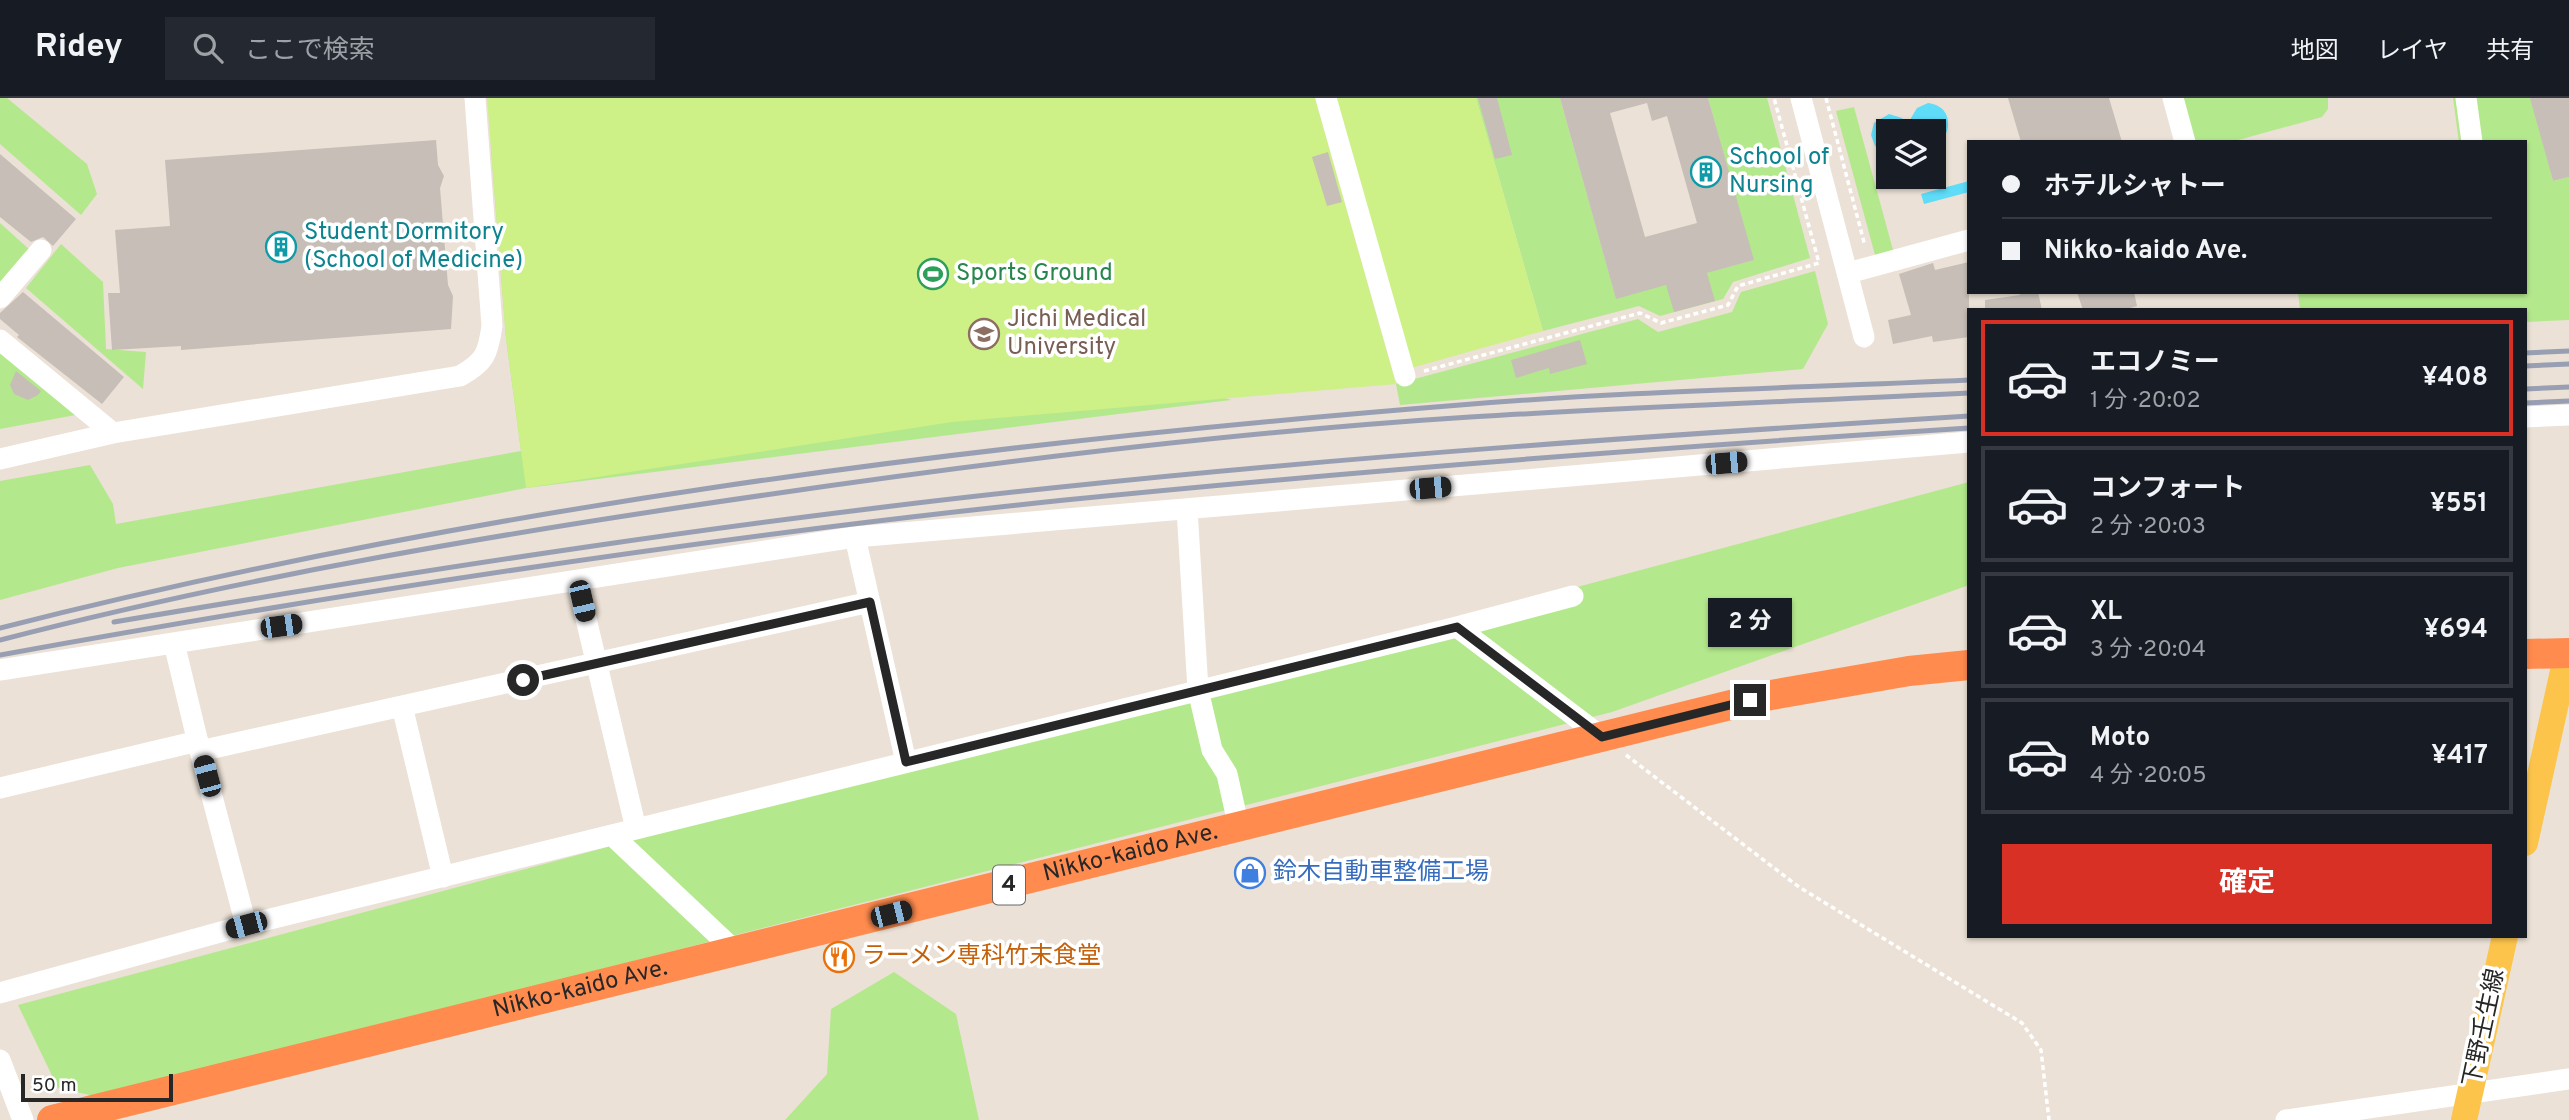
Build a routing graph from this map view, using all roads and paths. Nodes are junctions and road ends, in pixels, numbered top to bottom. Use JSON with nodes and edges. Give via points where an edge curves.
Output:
{"nodes":[{"id":1,"x":475,"y":98,"type":"edge"},
{"id":2,"x":1326,"y":98,"type":"edge"},
{"id":3,"x":1774,"y":98,"type":"edge"},
{"id":4,"x":1801,"y":98,"type":"edge"},
{"id":5,"x":1826,"y":98,"type":"edge"},
{"id":6,"x":2173,"y":98,"type":"edge"},
{"id":7,"x":2466,"y":98,"type":"edge"},
{"id":8,"x":2184,"y":140,"type":"edge"},
{"id":9,"x":2472,"y":140,"type":"edge"},
{"id":10,"x":1967,"y":241,"type":"edge"},
{"id":11,"x":1865,"y":246,"type":"dead end"},
{"id":12,"x":41,"y":250,"type":"dead end"},
{"id":13,"x":1847,"y":273,"type":"junction"},
{"id":14,"x":0,"y":298,"type":"edge"},
{"id":15,"x":1864,"y":337,"type":"dead end"},
{"id":16,"x":0,"y":340,"type":"edge"},
{"id":17,"x":1405,"y":376,"type":"joint"},
{"id":18,"x":2569,"y":415,"type":"edge"},
{"id":19,"x":2527,"y":417,"type":"edge"},
{"id":20,"x":113,"y":433,"type":"junction"},
{"id":21,"x":1967,"y":442,"type":"edge"},
{"id":22,"x":0,"y":459,"type":"edge"},
{"id":23,"x":1187,"y":509,"type":"junction"},
{"id":24,"x":855,"y":537,"type":"junction"},
{"id":25,"x":577,"y":580,"type":"junction"},
{"id":26,"x":1573,"y":597,"type":"dead end"},
{"id":27,"x":870,"y":602,"type":"junction"},
{"id":28,"x":1457,"y":627,"type":"junction"},
{"id":29,"x":174,"y":643,"type":"junction"},
{"id":30,"x":2568,"y":653,"type":"edge"},
{"id":31,"x":2527,"y":654,"type":"edge"},
{"id":32,"x":596,"y":664,"type":"junction"},
{"id":33,"x":1967,"y":666,"type":"edge"},
{"id":34,"x":0,"y":670,"type":"edge"},
{"id":35,"x":1198,"y":691,"type":"junction"},
{"id":36,"x":402,"y":706,"type":"junction"},
{"id":37,"x":1602,"y":737,"type":"junction"},
{"id":38,"x":199,"y":746,"type":"junction"},
{"id":39,"x":906,"y":762,"type":"junction"},
{"id":40,"x":0,"y":788,"type":"edge"},
{"id":41,"x":1239,"y":828,"type":"junction"},
{"id":42,"x":636,"y":829,"type":"junction"},
{"id":43,"x":612,"y":835,"type":"junction"},
{"id":44,"x":2527,"y":835,"type":"edge"},
{"id":45,"x":443,"y":877,"type":"junction"},
{"id":46,"x":246,"y":925,"type":"junction"},
{"id":47,"x":2505,"y":938,"type":"edge"},
{"id":48,"x":736,"y":952,"type":"junction"},
{"id":49,"x":2,"y":986,"type":"edge"},
{"id":50,"x":0,"y":1060,"type":"edge"},
{"id":51,"x":2569,"y":1079,"type":"edge"},
{"id":52,"x":2467,"y":1107,"type":"edge"},
{"id":53,"x":23,"y":1120,"type":"edge"},
{"id":54,"x":52,"y":1120,"type":"edge"},
{"id":55,"x":2049,"y":1120,"type":"edge"},
{"id":56,"x":2286,"y":1120,"type":"edge"}],
"edges":[{"from":1,"to":20,"type":"street","via":[[492,326],[489,348],[479,366],[460,376]]},
{"from":2,"to":17,"type":"street"},
{"from":3,"to":17,"type":"path","via":[[1819,264],[1738,286],[1728,305],[1661,323],[1640,313]]},
{"from":4,"to":13,"type":"street"},
{"from":5,"to":11,"type":"path"},
{"from":6,"to":8,"type":"street"},
{"from":7,"to":9,"type":"street"},
{"from":10,"to":13,"type":"street"},
{"from":12,"to":14,"type":"street"},
{"from":13,"to":15,"type":"street"},
{"from":16,"to":20,"type":"street"},
{"from":18,"to":19,"type":"street"},
{"from":20,"to":22,"type":"street"},
{"from":21,"to":23,"type":"street"},
{"from":23,"to":24,"type":"street"},
{"from":23,"to":35,"type":"street"},
{"from":24,"to":25,"type":"street"},
{"from":24,"to":27,"type":"street"},
{"from":25,"to":29,"type":"street"},
{"from":25,"to":32,"type":"street"},
{"from":26,"to":28,"type":"street"},
{"from":27,"to":32,"type":"street"},
{"from":27,"to":39,"type":"street"},
{"from":28,"to":35,"type":"street"},
{"from":28,"to":37,"type":"street"},
{"from":29,"to":34,"type":"street"},
{"from":29,"to":38,"type":"street"},
{"from":30,"to":31,"type":"highway"},
{"from":30,"to":44,"type":"main road"},
{"from":32,"to":36,"type":"street"},
{"from":32,"to":42,"type":"street"},
{"from":33,"to":37,"type":"highway","name":"Nikko-kaido Ave.","number":"4","via":[[1909,671],[1771,695]]},
{"from":35,"to":39,"type":"street"},
{"from":35,"to":41,"type":"street","via":[[1212,750],[1227,774]]},
{"from":36,"to":38,"type":"street"},
{"from":36,"to":45,"type":"street"},
{"from":37,"to":41,"type":"highway","name":"Nikko-kaido Ave.","number":"4"},
{"from":37,"to":55,"type":"path","via":[[1799,887],[2022,1023],[2041,1050]]},
{"from":38,"to":40,"type":"street"},
{"from":38,"to":46,"type":"street"},
{"from":39,"to":42,"type":"street"},
{"from":41,"to":48,"type":"highway","name":"Nikko-kaido Ave.","number":"4"},
{"from":42,"to":43,"type":"street"},
{"from":43,"to":45,"type":"street"},
{"from":43,"to":48,"type":"street"},
{"from":45,"to":46,"type":"street"},
{"from":46,"to":49,"type":"street"},
{"from":47,"to":52,"type":"main road","name":"下野壬生線"},
{"from":48,"to":54,"type":"highway","name":"Nikko-kaido Ave.","number":"4"},
{"from":50,"to":53,"type":"street"},
{"from":51,"to":52,"type":"street"},
{"from":52,"to":56,"type":"street"}]}
